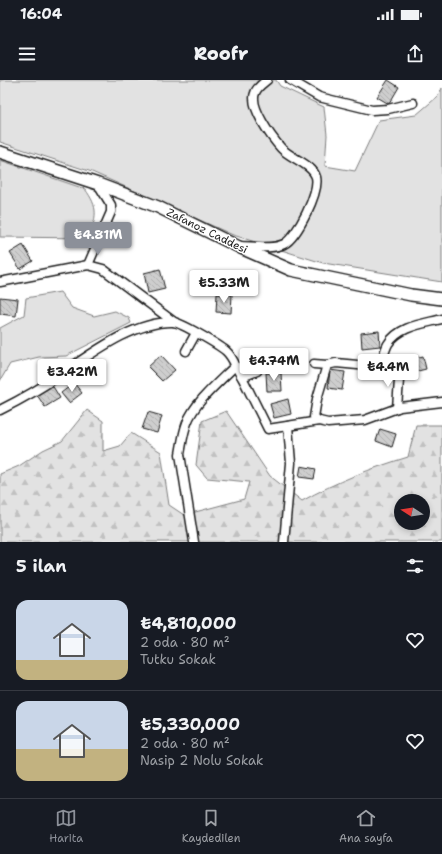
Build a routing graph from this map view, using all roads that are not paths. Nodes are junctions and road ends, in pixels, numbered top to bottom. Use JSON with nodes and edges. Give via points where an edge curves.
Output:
{"nodes":[{"id":1,"x":267,"y":80,"type":"edge"},
{"id":2,"x":290,"y":80,"type":"edge"},
{"id":3,"x":413,"y":103,"type":"dead end"},
{"id":4,"x":0,"y":152,"type":"edge"},
{"id":5,"x":98,"y":184,"type":"junction"},
{"id":6,"x":235,"y":246,"type":"junction"},
{"id":7,"x":88,"y":265,"type":"junction"},
{"id":8,"x":0,"y":282,"type":"edge"},
{"id":9,"x":442,"y":299,"type":"edge"},
{"id":10,"x":442,"y":319,"type":"edge"},
{"id":11,"x":174,"y":322,"type":"junction"},
{"id":12,"x":196,"y":333,"type":"junction"},
{"id":13,"x":186,"y":351,"type":"dead end"},
{"id":14,"x":314,"y":364,"type":"road end"},
{"id":15,"x":328,"y":365,"type":"junction"},
{"id":16,"x":235,"y":366,"type":"junction"},
{"id":17,"x":379,"y":367,"type":"junction"},
{"id":18,"x":257,"y":372,"type":"road end"},
{"id":19,"x":242,"y":377,"type":"junction"},
{"id":20,"x":442,"y":402,"type":"edge"},
{"id":21,"x":397,"y":408,"type":"junction"},
{"id":22,"x":0,"y":410,"type":"edge"},
{"id":23,"x":319,"y":422,"type":"junction"},
{"id":24,"x":288,"y":426,"type":"junction"},
{"id":25,"x":194,"y":542,"type":"edge"},
{"id":26,"x":284,"y":542,"type":"edge"}],
"edges":[{"from":1,"to":6,"type":"street","via":[[254,94],[254,104],[263,125],[282,149],[312,171],[316,177],[316,185],[306,216],[284,244]]},
{"from":2,"to":3,"type":"street","via":[[318,97],[372,110]]},
{"from":4,"to":5,"type":"street","name":"Zafanoz Caddesi"},
{"from":5,"to":6,"type":"street","name":"Zafanoz Caddesi","via":[[158,207]]},
{"from":5,"to":7,"type":"street","via":[[111,205],[111,212]]},
{"from":6,"to":9,"type":"street","name":"Zafanoz Caddesi","via":[[291,270]]},
{"from":7,"to":8,"type":"street"},
{"from":7,"to":11,"type":"street","via":[[103,269]]},
{"from":10,"to":17,"type":"street","via":[[398,333],[389,343]]},
{"from":11,"to":12,"type":"street"},
{"from":11,"to":22,"type":"street","via":[[149,325],[132,331]]},
{"from":12,"to":13,"type":"street"},
{"from":12,"to":16,"type":"street","via":[[226,351]]},
{"from":14,"to":15,"type":"street"},
{"from":15,"to":17,"type":"street","via":[[336,363]]},
{"from":15,"to":23,"type":"street","via":[[314,417]]},
{"from":16,"to":19,"type":"street"},
{"from":16,"to":25,"type":"street","via":[[193,411],[186,423],[180,454]]},
{"from":17,"to":21,"type":"street","via":[[397,372]]},
{"from":18,"to":19,"type":"street"},
{"from":19,"to":24,"type":"street","via":[[268,429]]},
{"from":20,"to":21,"type":"street"},
{"from":21,"to":23,"type":"street","via":[[365,420]]},
{"from":23,"to":24,"type":"street"},
{"from":24,"to":26,"type":"street","via":[[291,463]]}]}
